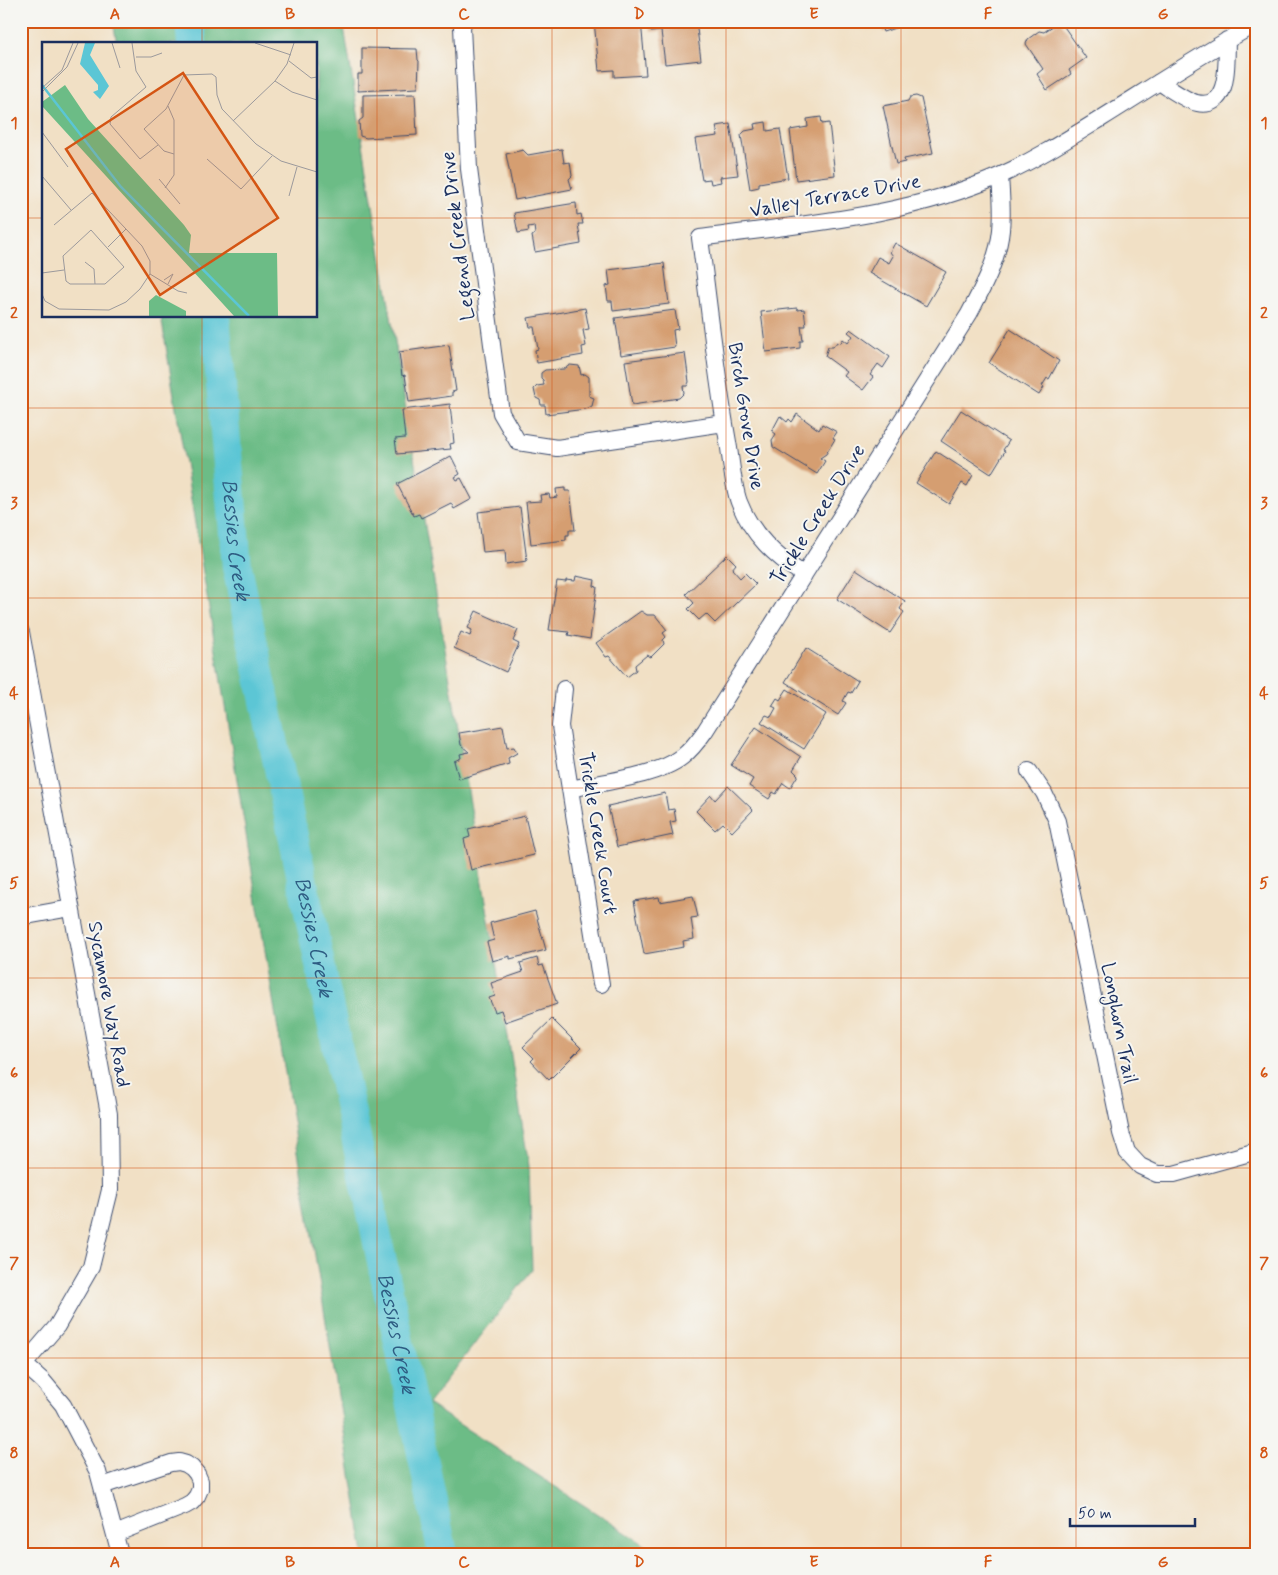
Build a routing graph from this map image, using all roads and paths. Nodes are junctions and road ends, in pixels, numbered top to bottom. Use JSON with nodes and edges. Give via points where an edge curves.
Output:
{"nodes":[{"id":1,"x":464,"y":21,"type":"edge"},
{"id":2,"x":1257,"y":23,"type":"edge"},
{"id":3,"x":1227,"y":40,"type":"junction"},
{"id":4,"x":1159,"y":82,"type":"junction"},
{"id":5,"x":1000,"y":176,"type":"junction"},
{"id":6,"x":700,"y":238,"type":"joint"},
{"id":7,"x":724,"y":423,"type":"junction"},
{"id":8,"x":804,"y":575,"type":"junction"},
{"id":9,"x":21,"y":632,"type":"edge"},
{"id":10,"x":564,"y":689,"type":"dead end"},
{"id":11,"x":1029,"y":771,"type":"dead end"},
{"id":12,"x":571,"y":789,"type":"junction"},
{"id":13,"x":71,"y":908,"type":"junction"},
{"id":14,"x":21,"y":917,"type":"edge"},
{"id":15,"x":602,"y":984,"type":"dead end"},
{"id":16,"x":1257,"y":1151,"type":"edge"},
{"id":17,"x":23,"y":1366,"type":"edge"},
{"id":18,"x":102,"y":1486,"type":"junction"},
{"id":19,"x":115,"y":1534,"type":"junction"},
{"id":20,"x":120,"y":1554,"type":"edge"}],
"edges":[{"from":1,"to":7,"type":"street","name":"Legend Creek Drive","via":[[470,179],[500,413],[518,442],[557,448]]},
{"from":2,"to":3,"type":"street","name":"Valley Terrace Drive"},
{"from":3,"to":4,"type":"street","name":"Valley Terrace Drive"},
{"from":3,"to":4,"type":"street","via":[[1223,91],[1216,100],[1207,104],[1195,103]]},
{"from":4,"to":5,"type":"street","name":"Valley Terrace Drive","via":[[1050,150]]},
{"from":5,"to":6,"type":"street","name":"Valley Terrace Drive","via":[[953,194],[862,216]]},
{"from":5,"to":8,"type":"street","name":"Trickle Creek Drive","via":[[1001,230],[992,267],[970,314]]},
{"from":6,"to":7,"type":"street","name":"Birch Grove Drive"},
{"from":7,"to":8,"type":"street","name":"Birch Grove Drive","via":[[738,501],[750,524],[764,544]]},
{"from":8,"to":12,"type":"street","name":"Trickle Creek Drive","via":[[705,731],[682,758],[648,772]]},
{"from":9,"to":13,"type":"street","name":"Sycamore Way Road"},
{"from":10,"to":12,"type":"street","name":"Trickle Creek Court","via":[[560,726]]},
{"from":11,"to":16,"type":"street","name":"Longhorn Trail","via":[[1044,792],[1057,821],[1127,1152],[1140,1166],[1157,1174],[1174,1174]]},
{"from":12,"to":15,"type":"street","name":"Trickle Creek Court"},
{"from":13,"to":14,"type":"street"},
{"from":13,"to":17,"type":"street","name":"Sycamore Way Road","via":[[108,1114],[110,1190],[91,1267],[57,1326]]},
{"from":17,"to":18,"type":"street","via":[[64,1405]]},
{"from":18,"to":19,"type":"street"},
{"from":18,"to":19,"type":"street","via":[[179,1462],[192,1468],[200,1482],[200,1489],[192,1502]]},
{"from":19,"to":20,"type":"street"}]}
